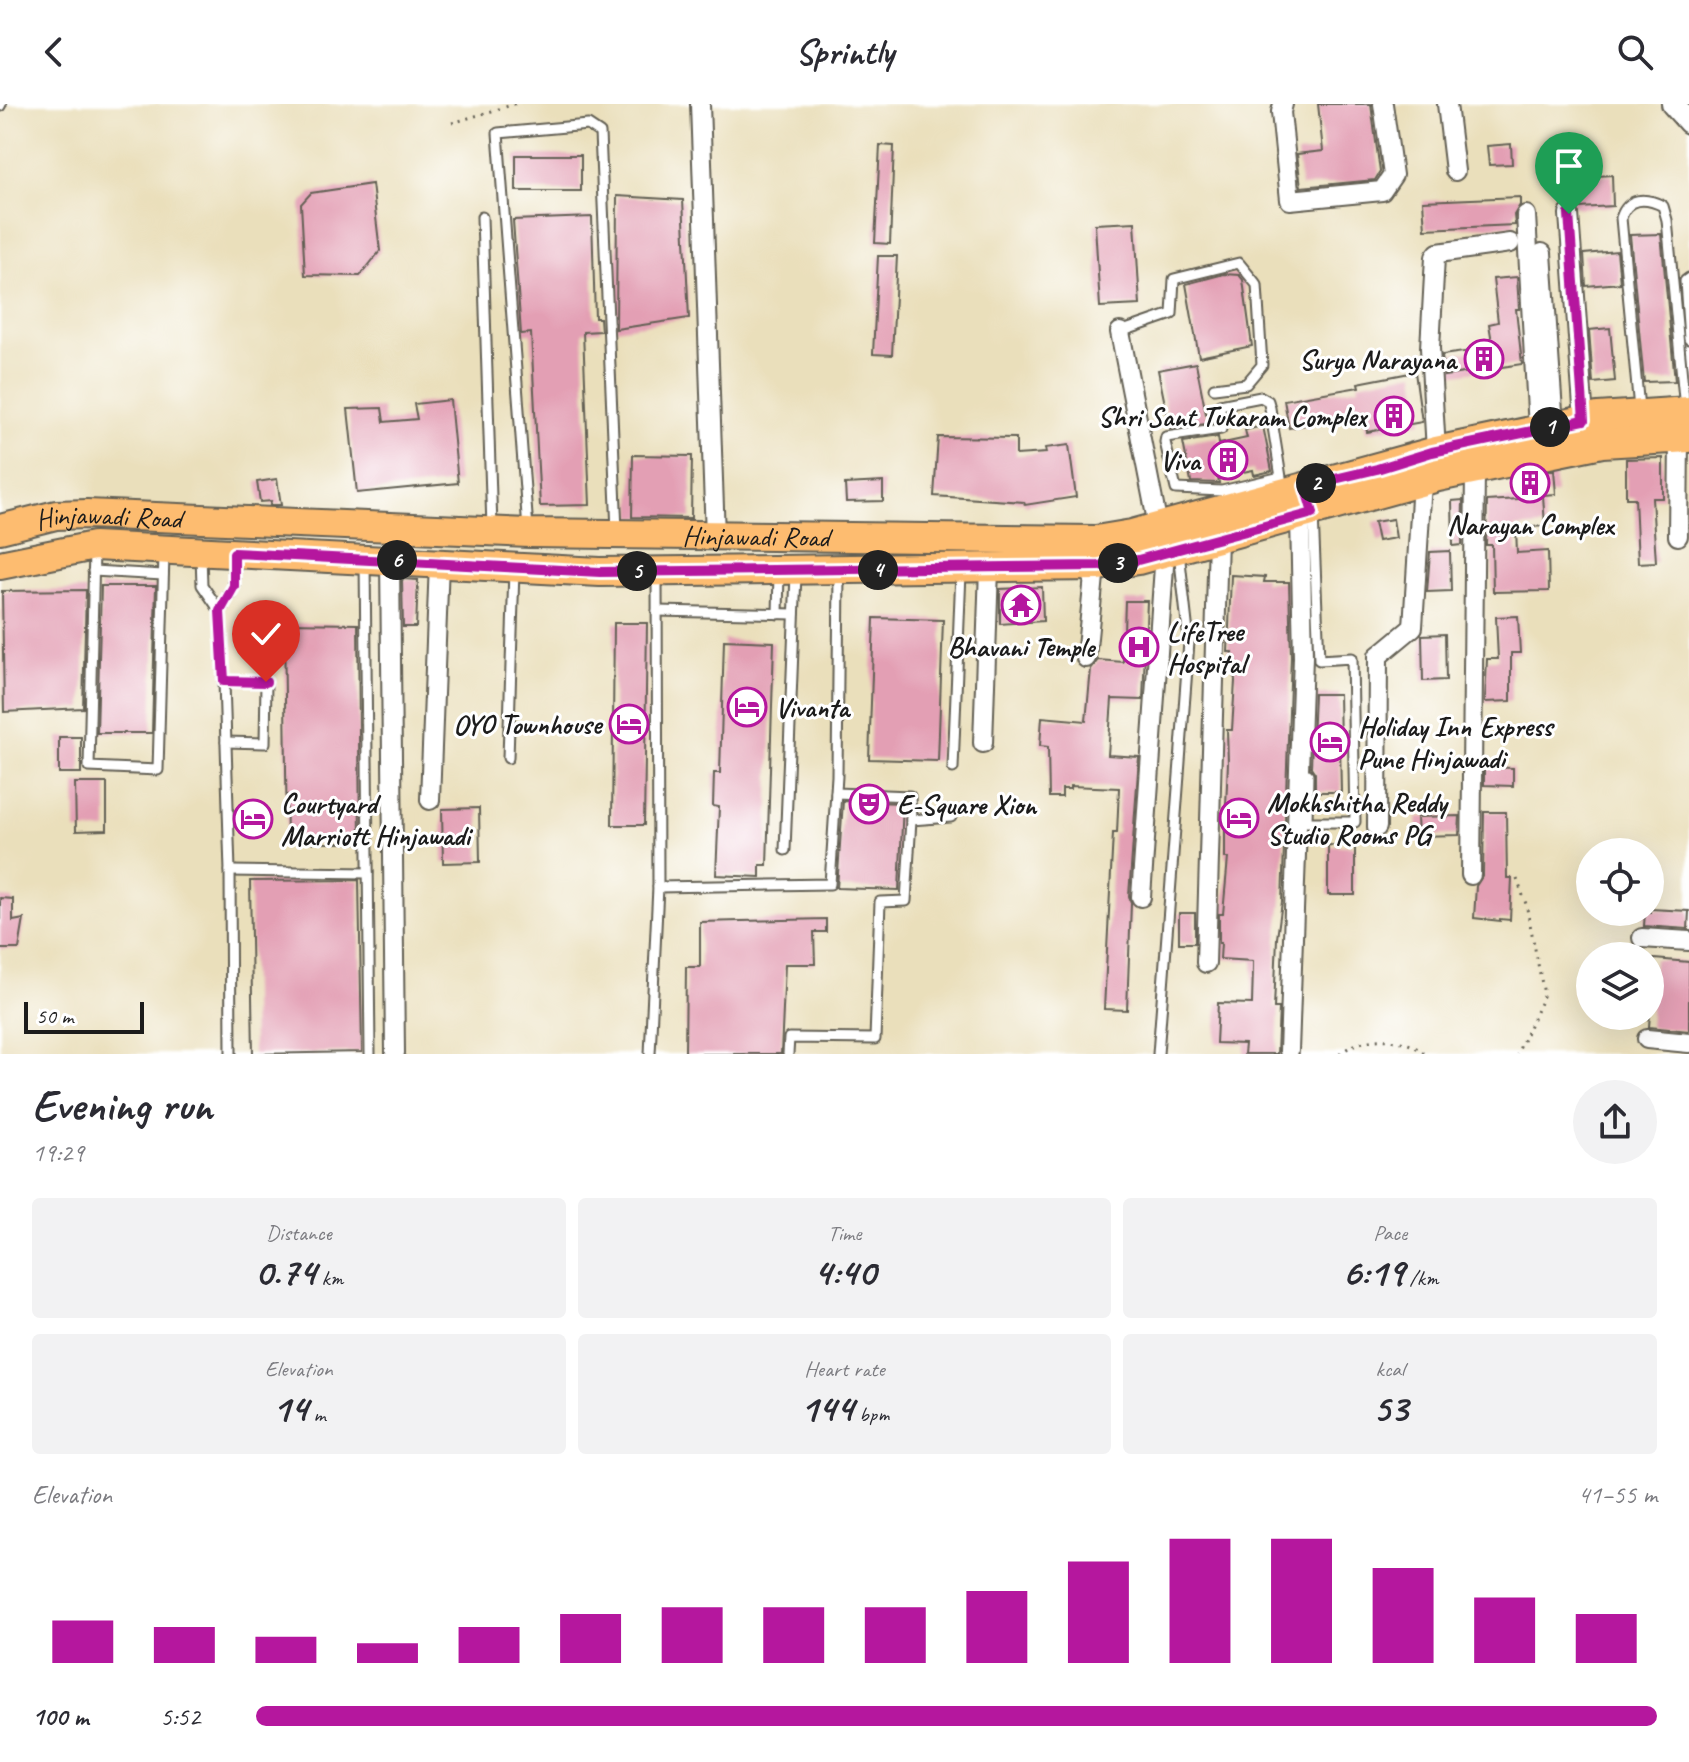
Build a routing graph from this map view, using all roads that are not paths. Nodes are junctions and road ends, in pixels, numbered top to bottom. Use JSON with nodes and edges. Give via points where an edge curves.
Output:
{"nodes":[{"id":1,"x":700,"y":104,"type":"edge"},
{"id":2,"x":1283,"y":104,"type":"edge"},
{"id":3,"x":1383,"y":104,"type":"edge"},
{"id":4,"x":1447,"y":104,"type":"edge"},
{"id":5,"x":1673,"y":104,"type":"edge"},
{"id":6,"x":1689,"y":122,"type":"edge"},
{"id":7,"x":1455,"y":171,"type":"dead end"},
{"id":8,"x":1569,"y":214,"type":"dead end"},
{"id":9,"x":1526,"y":215,"type":"dead end"},
{"id":10,"x":482,"y":217,"type":"dead end"},
{"id":11,"x":1510,"y":243,"type":"dead end"},
{"id":12,"x":1542,"y":253,"type":"dead end"},
{"id":13,"x":1689,"y":278,"type":"edge"},
{"id":14,"x":1120,"y":332,"type":"joint"},
{"id":15,"x":1689,"y":339,"type":"edge"},
{"id":16,"x":1214,"y":388,"type":"dead end"},
{"id":17,"x":1639,"y":413,"type":"junction"},
{"id":18,"x":1584,"y":420,"type":"junction"},
{"id":19,"x":1686,"y":424,"type":"edge"},
{"id":20,"x":1546,"y":428,"type":"junction"},
{"id":21,"x":1436,"y":451,"type":"junction"},
{"id":22,"x":1475,"y":470,"type":"junction"},
{"id":23,"x":1422,"y":482,"type":"junction"},
{"id":24,"x":1290,"y":485,"type":"junction"},
{"id":25,"x":1307,"y":515,"type":"junction"},
{"id":26,"x":0,"y":519,"type":"edge"},
{"id":27,"x":0,"y":529,"type":"edge"},
{"id":28,"x":493,"y":531,"type":"junction"},
{"id":29,"x":529,"y":533,"type":"junction"},
{"id":30,"x":617,"y":534,"type":"junction"},
{"id":31,"x":1678,"y":536,"type":"dead end"},
{"id":32,"x":715,"y":537,"type":"junction"},
{"id":33,"x":1218,"y":538,"type":"junction"},
{"id":34,"x":1167,"y":542,"type":"junction"},
{"id":35,"x":200,"y":551,"type":"junction"},
{"id":36,"x":234,"y":553,"type":"junction"},
{"id":37,"x":94,"y":559,"type":"junction"},
{"id":38,"x":378,"y":559,"type":"junction"},
{"id":39,"x":164,"y":562,"type":"junction"},
{"id":40,"x":439,"y":562,"type":"junction"},
{"id":41,"x":0,"y":565,"type":"edge"},
{"id":42,"x":1095,"y":566,"type":"junction"},
{"id":43,"x":514,"y":567,"type":"junction"},
{"id":44,"x":975,"y":568,"type":"junction"},
{"id":45,"x":839,"y":570,"type":"junction"},
{"id":46,"x":657,"y":571,"type":"junction"},
{"id":47,"x":788,"y":571,"type":"junction"},
{"id":48,"x":220,"y":611,"type":"junction"},
{"id":49,"x":657,"y":611,"type":"junction"},
{"id":50,"x":778,"y":614,"type":"junction"},
{"id":51,"x":794,"y":614,"type":"junction"},
{"id":52,"x":1086,"y":658,"type":"dead end"},
{"id":53,"x":1319,"y":660,"type":"junction"},
{"id":54,"x":224,"y":681,"type":"junction"},
{"id":55,"x":226,"y":742,"type":"junction"},
{"id":56,"x":983,"y":743,"type":"dead end"},
{"id":57,"x":508,"y":758,"type":"dead end"},
{"id":58,"x":953,"y":768,"type":"dead end"},
{"id":59,"x":836,"y":793,"type":"junction"},
{"id":60,"x":430,"y":800,"type":"dead end"},
{"id":61,"x":951,"y":817,"type":"dead end"},
{"id":62,"x":911,"y":820,"type":"junction"},
{"id":63,"x":1377,"y":827,"type":"dead end"},
{"id":64,"x":785,"y":850,"type":"dead end"},
{"id":65,"x":230,"y":871,"type":"junction"},
{"id":66,"x":368,"y":873,"type":"junction"},
{"id":67,"x":1471,"y":875,"type":"dead end"},
{"id":68,"x":658,"y":887,"type":"junction"},
{"id":69,"x":1141,"y":897,"type":"dead end"},
{"id":70,"x":1642,"y":938,"type":"dead end"},
{"id":71,"x":1689,"y":941,"type":"edge"},
{"id":72,"x":1206,"y":963,"type":"dead end"},
{"id":73,"x":1647,"y":1039,"type":"dead end"},
{"id":74,"x":1689,"y":1043,"type":"edge"},
{"id":75,"x":1289,"y":1051,"type":"dead end"},
{"id":76,"x":395,"y":1053,"type":"edge"},
{"id":77,"x":231,"y":1054,"type":"edge"},
{"id":78,"x":370,"y":1054,"type":"edge"},
{"id":79,"x":650,"y":1054,"type":"edge"},
{"id":80,"x":788,"y":1054,"type":"edge"},
{"id":81,"x":1158,"y":1054,"type":"edge"}],
"edges":[{"from":1,"to":32,"type":"street"},
{"from":2,"to":3,"type":"street","via":[[1290,200],[1382,191],[1393,175]]},
{"from":4,"to":7,"type":"street"},
{"from":5,"to":6,"type":"street"},
{"from":8,"to":18,"type":"street"},
{"from":9,"to":20,"type":"street"},
{"from":10,"to":28,"type":"lane"},
{"from":11,"to":21,"type":"street","via":[[1435,257],[1430,348]]},
{"from":12,"to":20,"type":"street"},
{"from":13,"to":15,"type":"lane"},
{"from":14,"to":16,"type":"lane","via":[[1172,314],[1174,279],[1239,263],[1257,285],[1262,365],[1246,384]]},
{"from":14,"to":34,"type":"street"},
{"from":17,"to":18,"type":"main road","name":"Hinjawadi Road"},
{"from":17,"to":19,"type":"main road","name":"Hinjawadi Road"},
{"from":17,"to":19,"type":"lane","via":[[1621,218],[1634,202],[1649,199],[1663,206],[1667,220]]},
{"from":18,"to":20,"type":"main road","name":"Hinjawadi Road"},
{"from":19,"to":22,"type":"main road"},
{"from":19,"to":31,"type":"street"},
{"from":20,"to":21,"type":"main road","name":"Hinjawadi Road"},
{"from":21,"to":24,"type":"main road","name":"Hinjawadi Road","via":[[1377,469]]},
{"from":22,"to":23,"type":"main road"},
{"from":22,"to":67,"type":"street"},
{"from":23,"to":25,"type":"main road"},
{"from":23,"to":63,"type":"street","via":[[1413,627],[1378,656]]},
{"from":24,"to":24,"type":"lane","via":[[1268,401],[1261,397],[1220,405],[1221,429],[1166,437],[1176,489]]},
{"from":24,"to":25,"type":"lane"},
{"from":24,"to":34,"type":"main road","name":"Hinjawadi Road"},
{"from":25,"to":33,"type":"main road"},
{"from":25,"to":53,"type":"lane"},
{"from":25,"to":75,"type":"street"},
{"from":26,"to":27,"type":"lane"},
{"from":27,"to":28,"type":"main road","name":"Hinjawadi Road","via":[[56,515],[87,514]]},
{"from":28,"to":29,"type":"main road","name":"Hinjawadi Road"},
{"from":29,"to":30,"type":"main road","name":"Hinjawadi Road"},
{"from":29,"to":30,"type":"lane","via":[[498,133],[588,125],[600,133]]},
{"from":30,"to":32,"type":"main road","name":"Hinjawadi Road"},
{"from":32,"to":34,"type":"main road","name":"Hinjawadi Road"},
{"from":33,"to":34,"type":"main road"},
{"from":33,"to":72,"type":"street"},
{"from":34,"to":42,"type":"main road"},
{"from":34,"to":69,"type":"street"},
{"from":34,"to":81,"type":"lane","via":[[1189,642]]},
{"from":35,"to":36,"type":"main road"},
{"from":35,"to":39,"type":"main road"},
{"from":35,"to":48,"type":"lane","via":[[202,585]]},
{"from":36,"to":38,"type":"main road"},
{"from":36,"to":48,"type":"lane","via":[[234,586]]},
{"from":37,"to":39,"type":"main road"},
{"from":37,"to":39,"type":"lane","via":[[89,767],[158,770]]},
{"from":37,"to":41,"type":"main road"},
{"from":38,"to":40,"type":"main road"},
{"from":38,"to":66,"type":"lane"},
{"from":38,"to":76,"type":"street"},
{"from":40,"to":43,"type":"main road"},
{"from":40,"to":60,"type":"street"},
{"from":42,"to":44,"type":"main road"},
{"from":42,"to":52,"type":"street"},
{"from":43,"to":46,"type":"main road"},
{"from":43,"to":57,"type":"lane"},
{"from":44,"to":45,"type":"main road"},
{"from":44,"to":56,"type":"street"},
{"from":44,"to":58,"type":"lane"},
{"from":45,"to":47,"type":"main road"},
{"from":45,"to":59,"type":"lane"},
{"from":46,"to":47,"type":"main road"},
{"from":46,"to":49,"type":"lane"},
{"from":47,"to":50,"type":"lane"},
{"from":47,"to":51,"type":"lane"},
{"from":48,"to":54,"type":"lane"},
{"from":49,"to":50,"type":"lane"},
{"from":49,"to":68,"type":"lane"},
{"from":50,"to":51,"type":"lane"},
{"from":51,"to":64,"type":"lane"},
{"from":53,"to":53,"type":"lane","via":[[1352,658],[1355,822],[1307,822],[1308,662]]},
{"from":54,"to":55,"type":"lane"},
{"from":54,"to":55,"type":"lane","via":[[266,682],[265,743]]},
{"from":55,"to":65,"type":"lane"},
{"from":59,"to":62,"type":"lane","via":[[910,796]]},
{"from":59,"to":68,"type":"lane","via":[[830,884]]},
{"from":61,"to":62,"type":"lane"},
{"from":62,"to":80,"type":"lane","via":[[906,901],[880,902],[875,1039],[789,1038]]},
{"from":65,"to":66,"type":"lane"},
{"from":65,"to":77,"type":"lane"},
{"from":66,"to":78,"type":"lane"},
{"from":68,"to":79,"type":"lane"},
{"from":70,"to":71,"type":"street"},
{"from":73,"to":74,"type":"street"}]}
